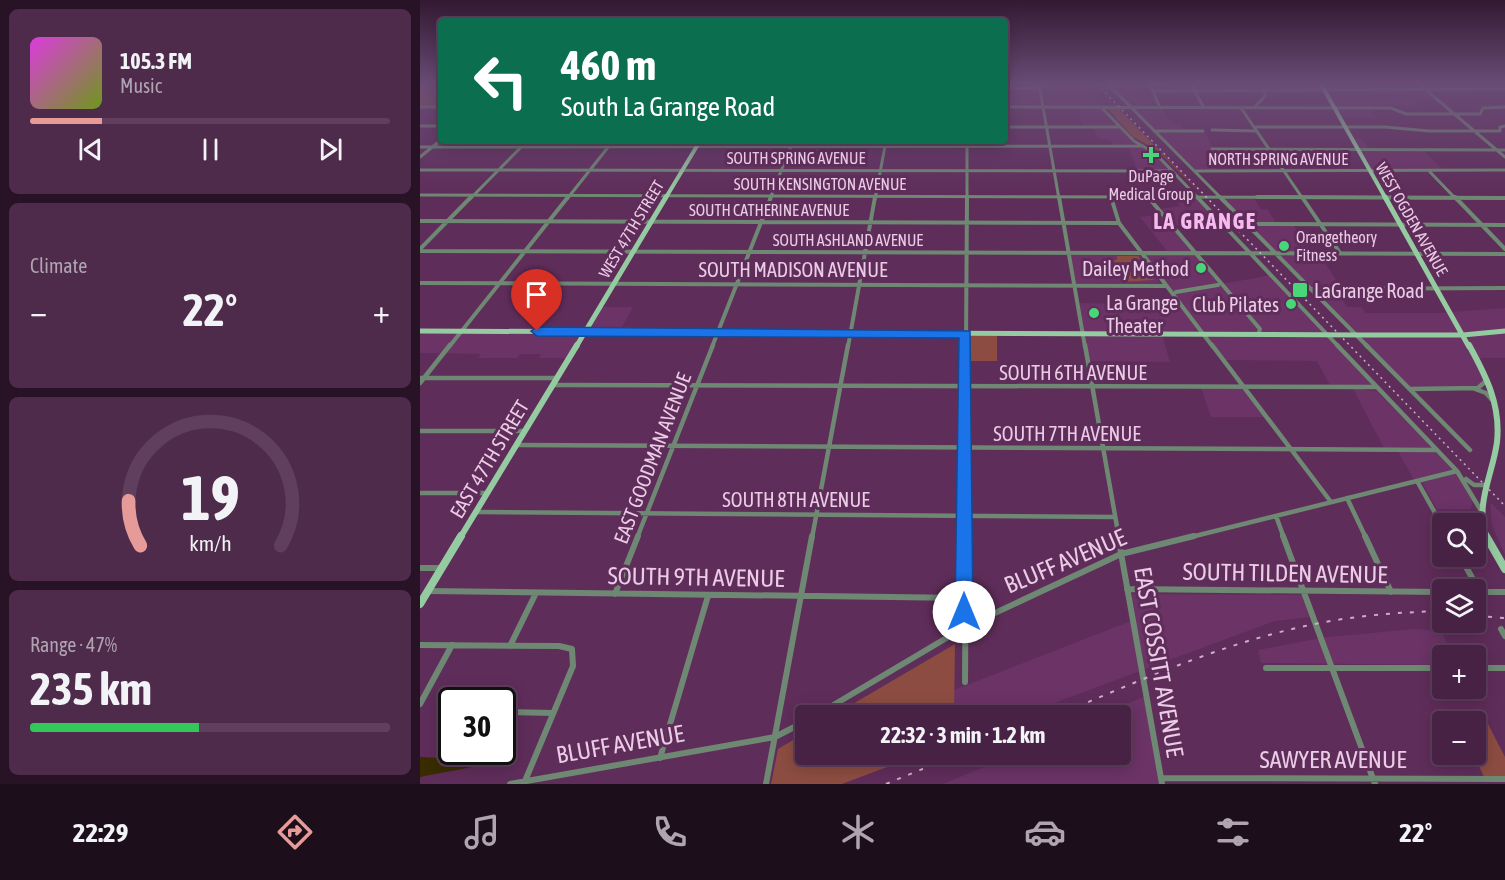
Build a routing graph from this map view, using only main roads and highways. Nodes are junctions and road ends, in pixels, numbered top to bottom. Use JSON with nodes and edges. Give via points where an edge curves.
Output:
{"nodes":[{"id":1,"x":1341,"y":121,"type":"edge"},
{"id":2,"x":698,"y":144,"type":"edge"},
{"id":3,"x":420,"y":331,"type":"edge"},
{"id":4,"x":1505,"y":331,"type":"edge"},
{"id":5,"x":586,"y":332,"type":"junction"},
{"id":6,"x":1462,"y":334,"type":"junction"},
{"id":7,"x":1505,"y":569,"type":"edge"},
{"id":8,"x":420,"y":604,"type":"edge"}],
"edges":[{"from":1,"to":6,"type":"main road","name":"WEST OGDEN AVENUE"},
{"from":2,"to":5,"type":"main road","name":"WEST 47TH STREET"},
{"from":3,"to":5,"type":"main road"},
{"from":4,"to":6,"type":"main road"},
{"from":5,"to":6,"type":"main road"},
{"from":5,"to":8,"type":"main road","name":"EAST 47TH STREET"},
{"from":6,"to":7,"type":"main road","name":"WEST OGDEN AVENUE","via":[[1496,404],[1497,440],[1480,509],[1486,538]]}]}
